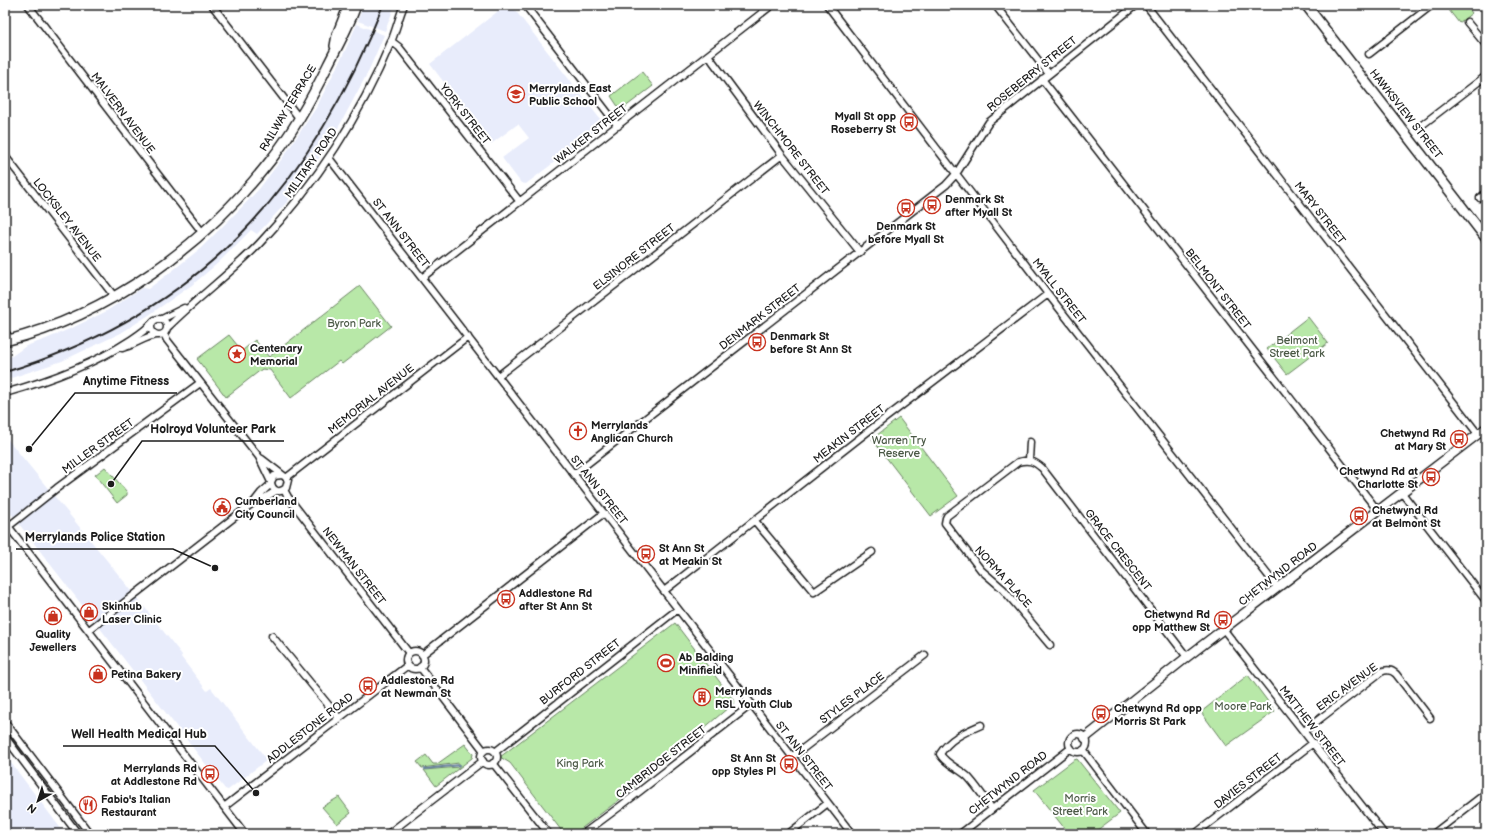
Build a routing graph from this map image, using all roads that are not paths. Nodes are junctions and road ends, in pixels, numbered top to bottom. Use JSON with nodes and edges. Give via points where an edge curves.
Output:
{"nodes":[{"id":1,"x":28,"y":5,"type":"edge"},
{"id":2,"x":212,"y":5,"type":"edge"},
{"id":3,"x":349,"y":5,"type":"edge"},
{"id":4,"x":356,"y":5,"type":"edge"},
{"id":5,"x":404,"y":5,"type":"edge"},
{"id":6,"x":524,"y":5,"type":"edge"},
{"id":7,"x":772,"y":5,"type":"edge"},
{"id":8,"x":827,"y":5,"type":"edge"},
{"id":9,"x":995,"y":5,"type":"edge"},
{"id":10,"x":1136,"y":5,"type":"edge"},
{"id":11,"x":1146,"y":5,"type":"edge"},
{"id":12,"x":1306,"y":5,"type":"edge"},
{"id":13,"x":1432,"y":5,"type":"edge"},
{"id":14,"x":1468,"y":22,"type":"dead end"},
{"id":15,"x":391,"y":41,"type":"junction"},
{"id":16,"x":1486,"y":45,"type":"edge"},
{"id":17,"x":1369,"y":54,"type":"dead end"},
{"id":18,"x":708,"y":55,"type":"junction"},
{"id":19,"x":333,"y":56,"type":"junction"},
{"id":20,"x":1049,"y":74,"type":"junction"},
{"id":21,"x":1486,"y":76,"type":"edge"},
{"id":22,"x":1042,"y":79,"type":"junction"},
{"id":23,"x":299,"y":118,"type":"junction"},
{"id":24,"x":1422,"y":125,"type":"dead end"},
{"id":25,"x":618,"y":126,"type":"junction"},
{"id":26,"x":782,"y":155,"type":"junction"},
{"id":27,"x":5,"y":156,"type":"edge"},
{"id":28,"x":329,"y":158,"type":"junction"},
{"id":29,"x":956,"y":174,"type":"junction"},
{"id":30,"x":1486,"y":193,"type":"edge"},
{"id":31,"x":1480,"y":198,"type":"dead end"},
{"id":32,"x":520,"y":202,"type":"junction"},
{"id":33,"x":202,"y":232,"type":"junction"},
{"id":34,"x":1486,"y":238,"type":"edge"},
{"id":35,"x":860,"y":252,"type":"junction"},
{"id":36,"x":423,"y":277,"type":"junction"},
{"id":37,"x":1048,"y":294,"type":"junction"},
{"id":38,"x":114,"y":296,"type":"junction"},
{"id":39,"x":192,"y":303,"type":"junction"},
{"id":40,"x":162,"y":319,"type":"junction"},
{"id":41,"x":152,"y":323,"type":"junction"},
{"id":42,"x":168,"y":327,"type":"junction"},
{"id":43,"x":160,"y":334,"type":"junction"},
{"id":44,"x":468,"y":337,"type":"junction"},
{"id":45,"x":7,"y":338,"type":"edge"},
{"id":46,"x":119,"y":349,"type":"junction"},
{"id":47,"x":498,"y":376,"type":"junction"},
{"id":48,"x":200,"y":383,"type":"junction"},
{"id":49,"x":5,"y":393,"type":"edge"},
{"id":50,"x":1486,"y":428,"type":"edge"},
{"id":51,"x":1478,"y":434,"type":"junction"},
{"id":52,"x":1030,"y":442,"type":"dead end"},
{"id":53,"x":259,"y":457,"type":"junction"},
{"id":54,"x":1029,"y":460,"type":"junction"},
{"id":55,"x":574,"y":474,"type":"junction"},
{"id":56,"x":284,"y":476,"type":"junction"},
{"id":57,"x":271,"y":483,"type":"junction"},
{"id":58,"x":284,"y":490,"type":"junction"},
{"id":59,"x":276,"y":491,"type":"junction"},
{"id":60,"x":1402,"y":493,"type":"junction"},
{"id":61,"x":254,"y":502,"type":"junction"},
{"id":62,"x":1378,"y":511,"type":"junction"},
{"id":63,"x":604,"y":513,"type":"junction"},
{"id":64,"x":754,"y":521,"type":"junction"},
{"id":65,"x":7,"y":524,"type":"edge"},
{"id":66,"x":872,"y":552,"type":"dead end"},
{"id":67,"x":1278,"y":588,"type":"junction"},
{"id":68,"x":664,"y":591,"type":"junction"},
{"id":69,"x":1486,"y":601,"type":"edge"},
{"id":70,"x":678,"y":609,"type":"junction"},
{"id":71,"x":89,"y":630,"type":"junction"},
{"id":72,"x":1224,"y":630,"type":"junction"},
{"id":73,"x":272,"y":636,"type":"dead end"},
{"id":74,"x":1050,"y":645,"type":"dead end"},
{"id":75,"x":409,"y":653,"type":"junction"},
{"id":76,"x":422,"y":655,"type":"junction"},
{"id":77,"x":924,"y":655,"type":"dead end"},
{"id":78,"x":1187,"y":657,"type":"junction"},
{"id":79,"x":408,"y":665,"type":"junction"},
{"id":80,"x":420,"y":667,"type":"junction"},
{"id":81,"x":752,"y":704,"type":"junction"},
{"id":82,"x":339,"y":718,"type":"junction"},
{"id":83,"x":1430,"y":718,"type":"dead end"},
{"id":84,"x":5,"y":722,"type":"edge"},
{"id":85,"x":981,"y":725,"type":"dead end"},
{"id":86,"x":1304,"y":731,"type":"junction"},
{"id":87,"x":5,"y":737,"type":"edge"},
{"id":88,"x":1085,"y":738,"type":"junction"},
{"id":89,"x":1313,"y":743,"type":"junction"},
{"id":90,"x":1071,"y":748,"type":"junction"},
{"id":91,"x":1083,"y":750,"type":"junction"},
{"id":92,"x":484,"y":751,"type":"junction"},
{"id":93,"x":495,"y":752,"type":"junction"},
{"id":94,"x":792,"y":757,"type":"junction"},
{"id":95,"x":483,"y":761,"type":"junction"},
{"id":96,"x":494,"y":763,"type":"junction"},
{"id":97,"x":1486,"y":793,"type":"edge"},
{"id":98,"x":828,"y":803,"type":"junction"},
{"id":99,"x":224,"y":807,"type":"junction"},
{"id":100,"x":992,"y":809,"type":"junction"},
{"id":101,"x":78,"y":834,"type":"edge"},
{"id":102,"x":90,"y":834,"type":"edge"},
{"id":103,"x":245,"y":834,"type":"edge"},
{"id":104,"x":388,"y":834,"type":"edge"},
{"id":105,"x":549,"y":834,"type":"edge"},
{"id":106,"x":583,"y":834,"type":"edge"},
{"id":107,"x":788,"y":834,"type":"edge"},
{"id":108,"x":852,"y":834,"type":"edge"},
{"id":109,"x":960,"y":834,"type":"edge"},
{"id":110,"x":1146,"y":834,"type":"edge"},
{"id":111,"x":1195,"y":834,"type":"edge"},
{"id":112,"x":1384,"y":834,"type":"edge"},
{"id":113,"x":1433,"y":834,"type":"edge"}],
"edges":[{"from":1,"to":33,"type":"street","name":"MALVERN AVENUE"},
{"from":2,"to":23,"type":"street"},
{"from":3,"to":19,"type":"main road","name":"RAILWAY TERRACE","via":[[337,35]]},
{"from":4,"to":19,"type":"main road","name":"RAILWAY TERRACE"},
{"from":5,"to":15,"type":"street","name":"MILITARY ROAD"},
{"from":6,"to":25,"type":"street"},
{"from":7,"to":18,"type":"street","name":"WALKER STREET"},
{"from":8,"to":29,"type":"street","name":"MYALL STREET"},
{"from":9,"to":20,"type":"street"},
{"from":10,"to":20,"type":"street","name":"ROSEBERRY STREET"},
{"from":11,"to":51,"type":"street","name":"MARY STREET"},
{"from":12,"to":34,"type":"main road","name":"HAWKSVIEW STREET"},
{"from":13,"to":17,"type":"street"},
{"from":14,"to":16,"type":"street"},
{"from":15,"to":28,"type":"street","name":"MILITARY ROAD","via":[[359,109]]},
{"from":15,"to":32,"type":"street","name":"YORK STREET","via":[[399,47]]},
{"from":18,"to":25,"type":"street","name":"WALKER STREET"},
{"from":18,"to":26,"type":"street","name":"WINCHMORE STREET"},
{"from":19,"to":23,"type":"main road","name":"RAILWAY TERRACE"},
{"from":20,"to":22,"type":"street","name":"ROSEBERRY STREET"},
{"from":21,"to":24,"type":"street"},
{"from":22,"to":29,"type":"street","name":"ROSEBERRY STREET","via":[[989,122]]},
{"from":22,"to":62,"type":"street","name":"BELMONT STREET"},
{"from":23,"to":33,"type":"main road","name":"RAILWAY TERRACE","via":[[271,160],[237,199]]},
{"from":25,"to":32,"type":"street","name":"WALKER STREET"},
{"from":26,"to":35,"type":"street","name":"WINCHMORE STREET"},
{"from":26,"to":47,"type":"street","name":"ELSINORE STREET"},
{"from":27,"to":38,"type":"street","name":"LOCKSLEY AVENUE"},
{"from":28,"to":36,"type":"street","name":"ST ANN STREET"},
{"from":28,"to":39,"type":"street","name":"MILITARY ROAD","via":[[259,244]]},
{"from":29,"to":35,"type":"street","name":"DENMARK STREET","via":[[946,185]]},
{"from":29,"to":37,"type":"street","name":"MYALL STREET"},
{"from":30,"to":31,"type":"street"},
{"from":32,"to":36,"type":"street","name":"WALKER STREET"},
{"from":33,"to":38,"type":"main road","name":"RAILWAY TERRACE","via":[[165,263]]},
{"from":35,"to":55,"type":"street","name":"DENMARK STREET"},
{"from":36,"to":44,"type":"street","name":"ST ANN STREET"},
{"from":37,"to":64,"type":"street","name":"MEAKIN STREET"},
{"from":37,"to":67,"type":"street","name":"MYALL STREET"},
{"from":38,"to":45,"type":"main road","name":"RAILWAY TERRACE","via":[[33,334]]},
{"from":39,"to":40,"type":"street","name":"MILITARY ROAD"},
{"from":39,"to":42,"type":"street","name":"MILITARY ROAD"},
{"from":40,"to":41,"type":"street","via":[[156,319]]},
{"from":40,"to":42,"type":"street"},
{"from":41,"to":43,"type":"street","via":[[152,330]]},
{"from":41,"to":46,"type":"street"},
{"from":42,"to":43,"type":"street"},
{"from":43,"to":46,"type":"street"},
{"from":43,"to":48,"type":"street"},
{"from":44,"to":47,"type":"street","name":"ST ANN STREET"},
{"from":44,"to":56,"type":"street","name":"MEMORIAL AVENUE"},
{"from":46,"to":49,"type":"street","via":[[59,376]]},
{"from":47,"to":55,"type":"street","name":"ST ANN STREET"},
{"from":48,"to":53,"type":"street"},
{"from":48,"to":65,"type":"street","name":"MILLER STREET"},
{"from":50,"to":51,"type":"street","name":"CHETWYND ROAD"},
{"from":51,"to":60,"type":"street","name":"CHETWYND ROAD"},
{"from":52,"to":54,"type":"street"},
{"from":53,"to":56,"type":"street"},
{"from":53,"to":57,"type":"street"},
{"from":54,"to":74,"type":"street","name":"NORMA PLACE","via":[[1018,462],[947,516],[945,521],[981,570],[1003,589]]},
{"from":54,"to":78,"type":"street","name":"GRACE CRESCENT","via":[[1042,468]]},
{"from":55,"to":63,"type":"street","name":"ST ANN STREET"},
{"from":56,"to":57,"type":"street","via":[[274,476]]},
{"from":56,"to":58,"type":"street","via":[[288,486]]},
{"from":57,"to":59,"type":"street"},
{"from":57,"to":61,"type":"street"},
{"from":58,"to":59,"type":"street"},
{"from":58,"to":75,"type":"street","name":"NEWMAN STREET"},
{"from":59,"to":61,"type":"street"},
{"from":60,"to":62,"type":"street","name":"CHETWYND ROAD"},
{"from":60,"to":69,"type":"street"},
{"from":61,"to":71,"type":"street"},
{"from":62,"to":67,"type":"street","name":"CHETWYND ROAD"},
{"from":63,"to":68,"type":"street","name":"ST ANN STREET"},
{"from":63,"to":76,"type":"street"},
{"from":64,"to":66,"type":"street","via":[[814,592]]},
{"from":64,"to":68,"type":"street","name":"MEAKIN STREET"},
{"from":65,"to":71,"type":"street"},
{"from":67,"to":72,"type":"street","name":"CHETWYND ROAD"},
{"from":68,"to":70,"type":"street","name":"ST ANN STREET"},
{"from":70,"to":81,"type":"street","name":"ST ANN STREET"},
{"from":70,"to":93,"type":"street","name":"BURFORD STREET"},
{"from":71,"to":99,"type":"street"},
{"from":72,"to":78,"type":"street","name":"CHETWYND ROAD"},
{"from":72,"to":86,"type":"street","name":"MATTHEW STREET"},
{"from":73,"to":82,"type":"street"},
{"from":75,"to":76,"type":"street","via":[[417,652]]},
{"from":75,"to":79,"type":"street","via":[[406,660]]},
{"from":76,"to":80,"type":"street","via":[[424,660]]},
{"from":77,"to":94,"type":"street","name":"STYLES PLACE"},
{"from":78,"to":88,"type":"street","name":"CHETWYND ROAD"},
{"from":79,"to":80,"type":"street","via":[[412,668]]},
{"from":79,"to":82,"type":"street","name":"ADDLESTONE ROAD"},
{"from":80,"to":92,"type":"street"},
{"from":81,"to":94,"type":"street","name":"ST ANN STREET"},
{"from":81,"to":106,"type":"street","name":"CAMBRIDGE STREET"},
{"from":82,"to":99,"type":"street","name":"ADDLESTONE ROAD"},
{"from":83,"to":86,"type":"street","name":"ERIC AVENUE","via":[[1396,674],[1386,670]]},
{"from":84,"to":102,"type":"street"},
{"from":85,"to":100,"type":"street","via":[[963,732],[940,754],[944,760],[969,778]]},
{"from":86,"to":89,"type":"street","name":"MATTHEW STREET"},
{"from":87,"to":101,"type":"street"},
{"from":88,"to":90,"type":"street","via":[[1074,735],[1069,743]]},
{"from":88,"to":91,"type":"street","via":[[1087,743]]},
{"from":89,"to":111,"type":"street","name":"DAVIES STREET"},
{"from":89,"to":112,"type":"street","name":"MATTHEW STREET"},
{"from":90,"to":91,"type":"street","via":[[1078,752]]},
{"from":90,"to":100,"type":"street","name":"CHETWYND ROAD"},
{"from":91,"to":110,"type":"street"},
{"from":92,"to":93,"type":"street","via":[[489,749]]},
{"from":92,"to":95,"type":"street","via":[[481,757]]},
{"from":93,"to":96,"type":"street","via":[[497,756]]},
{"from":94,"to":98,"type":"street","name":"ST ANN STREET"},
{"from":95,"to":96,"type":"street"},
{"from":95,"to":104,"type":"street"},
{"from":96,"to":105,"type":"street"},
{"from":97,"to":113,"type":"street"},
{"from":98,"to":107,"type":"street"},
{"from":98,"to":108,"type":"street","name":"ST ANN STREET"},
{"from":99,"to":103,"type":"street"},
{"from":100,"to":109,"type":"street","name":"CHETWYND ROAD"}]}
